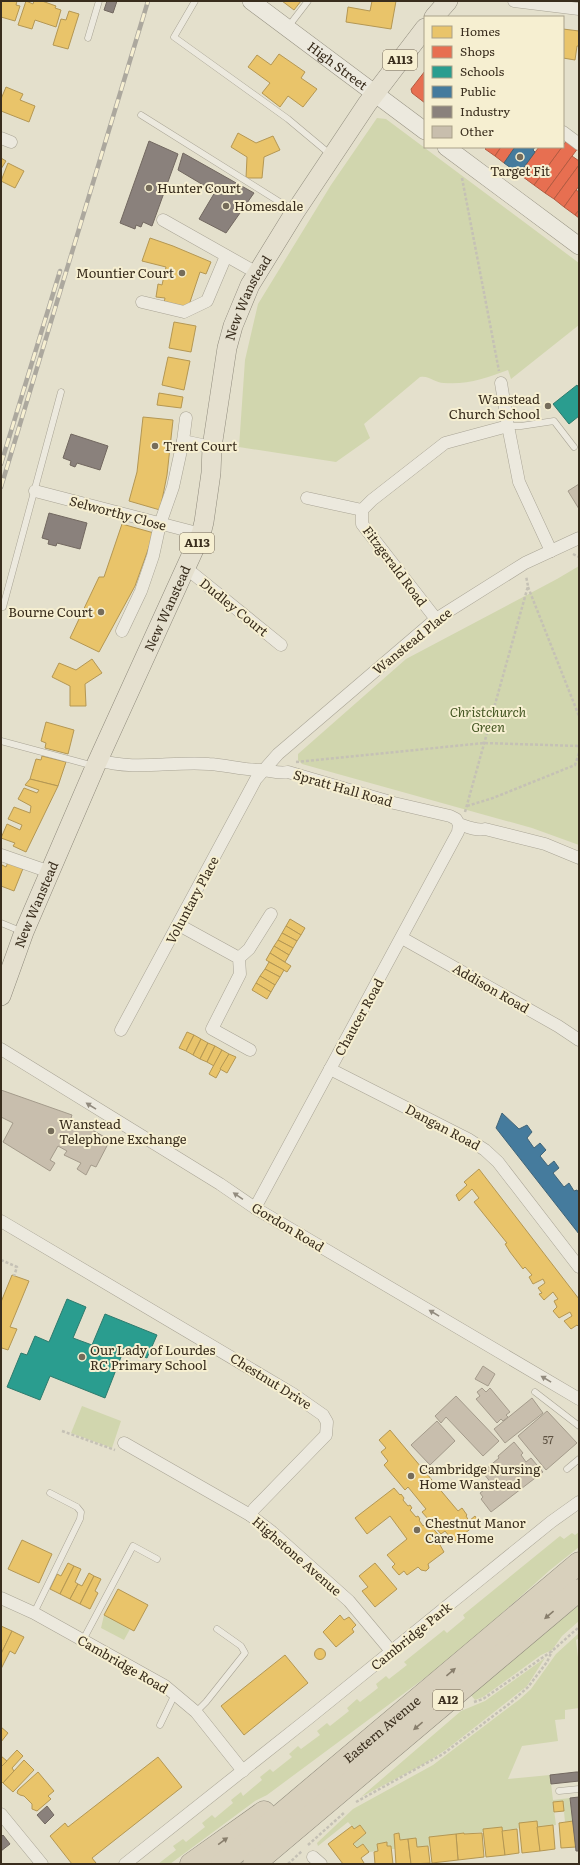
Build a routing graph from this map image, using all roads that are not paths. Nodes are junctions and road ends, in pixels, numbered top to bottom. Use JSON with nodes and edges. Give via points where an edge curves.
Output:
{"nodes":[{"id":1,"x":99,"y":1,"type":"edge"},
{"id":2,"x":195,"y":1,"type":"edge"},
{"id":3,"x":251,"y":1,"type":"edge"},
{"id":4,"x":308,"y":1,"type":"edge"},
{"id":5,"x":448,"y":1,"type":"edge"},
{"id":6,"x":514,"y":1,"type":"edge"},
{"id":7,"x":579,"y":9,"type":"edge"},
{"id":8,"x":435,"y":16,"type":"edge"},
{"id":9,"x":287,"y":28,"type":"junction"},
{"id":10,"x":424,"y":32,"type":"edge"},
{"id":11,"x":88,"y":38,"type":"dead end"},
{"id":12,"x":375,"y":94,"type":"junction"},
{"id":13,"x":141,"y":115,"type":"dead end"},
{"id":14,"x":424,"y":130,"type":"edge"},
{"id":15,"x":564,"y":133,"type":"edge"},
{"id":16,"x":579,"y":144,"type":"edge"},
{"id":17,"x":447,"y":148,"type":"edge"},
{"id":18,"x":332,"y":156,"type":"junction"},
{"id":19,"x":295,"y":212,"type":"junction"},
{"id":20,"x":163,"y":220,"type":"dead end"},
{"id":21,"x":579,"y":246,"type":"edge"},
{"id":22,"x":226,"y":256,"type":"junction"},
{"id":23,"x":257,"y":273,"type":"junction"},
{"id":24,"x":142,"y":302,"type":"dead end"},
{"id":25,"x":501,"y":383,"type":"road end"},
{"id":26,"x":61,"y":392,"type":"dead end"},
{"id":27,"x":186,"y":418,"type":"dead end"},
{"id":28,"x":508,"y":426,"type":"junction"},
{"id":29,"x":183,"y":441,"type":"junction"},
{"id":30,"x":212,"y":447,"type":"junction"},
{"id":31,"x":574,"y":448,"type":"dead end"},
{"id":32,"x":35,"y":491,"type":"junction"},
{"id":33,"x":307,"y":498,"type":"dead end"},
{"id":34,"x":362,"y":510,"type":"junction"},
{"id":35,"x":160,"y":524,"type":"junction"},
{"id":36,"x":201,"y":534,"type":"junction"},
{"id":37,"x":579,"y":538,"type":"edge"},
{"id":38,"x":551,"y":551,"type":"junction"},
{"id":39,"x":186,"y":568,"type":"junction"},
{"id":40,"x":3,"y":607,"type":"dead end"},
{"id":41,"x":436,"y":619,"type":"junction"},
{"id":42,"x":122,"y":631,"type":"dead end"},
{"id":43,"x":281,"y":645,"type":"dead end"},
{"id":44,"x":1,"y":741,"type":"edge"},
{"id":45,"x":97,"y":763,"type":"junction"},
{"id":46,"x":263,"y":770,"type":"junction"},
{"id":47,"x":459,"y":824,"type":"junction"},
{"id":48,"x":1,"y":855,"type":"edge"},
{"id":49,"x":579,"y":858,"type":"edge"},
{"id":50,"x":50,"y":872,"type":"junction"},
{"id":51,"x":271,"y":914,"type":"dead end"},
{"id":52,"x":1,"y":924,"type":"edge"},
{"id":53,"x":179,"y":925,"type":"junction"},
{"id":54,"x":24,"y":932,"type":"junction"},
{"id":55,"x":402,"y":938,"type":"junction"},
{"id":56,"x":239,"y":958,"type":"junction"},
{"id":57,"x":1,"y":996,"type":"edge"},
{"id":58,"x":121,"y":1030,"type":"dead end"},
{"id":59,"x":579,"y":1040,"type":"edge"},
{"id":60,"x":1,"y":1049,"type":"edge"},
{"id":61,"x":250,"y":1050,"type":"dead end"},
{"id":62,"x":330,"y":1069,"type":"junction"},
{"id":63,"x":256,"y":1208,"type":"junction"},
{"id":64,"x":1,"y":1221,"type":"edge"},
{"id":65,"x":579,"y":1268,"type":"edge"},
{"id":66,"x":535,"y":1392,"type":"dead end"},
{"id":67,"x":579,"y":1399,"type":"edge"},
{"id":68,"x":579,"y":1426,"type":"edge"},
{"id":69,"x":124,"y":1443,"type":"dead end"},
{"id":70,"x":579,"y":1459,"type":"edge"},
{"id":71,"x":567,"y":1469,"type":"dead end"},
{"id":72,"x":50,"y":1493,"type":"dead end"},
{"id":73,"x":579,"y":1502,"type":"edge"},
{"id":74,"x":250,"y":1515,"type":"junction"},
{"id":75,"x":157,"y":1559,"type":"dead end"},
{"id":76,"x":579,"y":1563,"type":"edge"},
{"id":77,"x":579,"y":1590,"type":"edge"},
{"id":78,"x":1,"y":1598,"type":"edge"},
{"id":79,"x":34,"y":1613,"type":"junction"},
{"id":80,"x":217,"y":1629,"type":"dead end"},
{"id":81,"x":84,"y":1640,"type":"junction"},
{"id":82,"x":391,"y":1651,"type":"junction"},
{"id":83,"x":175,"y":1694,"type":"junction"},
{"id":84,"x":196,"y":1712,"type":"junction"},
{"id":85,"x":160,"y":1725,"type":"dead end"},
{"id":86,"x":367,"y":1741,"type":"junction"},
{"id":87,"x":243,"y":1771,"type":"junction"},
{"id":88,"x":579,"y":1789,"type":"edge"},
{"id":89,"x":559,"y":1791,"type":"dead end"},
{"id":90,"x":317,"y":1811,"type":"junction"},
{"id":91,"x":1,"y":1814,"type":"edge"},
{"id":92,"x":42,"y":1864,"type":"edge"},
{"id":93,"x":125,"y":1864,"type":"edge"},
{"id":94,"x":191,"y":1864,"type":"edge"},
{"id":95,"x":222,"y":1864,"type":"edge"},
{"id":96,"x":254,"y":1864,"type":"edge"},
{"id":97,"x":273,"y":1864,"type":"edge"}],
"edges":[{"from":1,"to":11,"type":"lane"},
{"from":2,"to":18,"type":"lane","via":[[174,37],[288,119]]},
{"from":3,"to":9,"type":"street","name":"High Street"},
{"from":4,"to":9,"type":"lane"},
{"from":5,"to":8,"type":"main road"},
{"from":6,"to":7,"type":"street"},
{"from":9,"to":12,"type":"street","name":"High Street"},
{"from":10,"to":12,"type":"main road","number":"A113"},
{"from":12,"to":14,"type":"street","name":"High Street"},
{"from":12,"to":18,"type":"main road","name":"New Wanstead","number":"A113"},
{"from":13,"to":19,"type":"lane"},
{"from":15,"to":16,"type":"street"},
{"from":17,"to":21,"type":"street"},
{"from":18,"to":19,"type":"main road","name":"New Wanstead","number":"A113"},
{"from":19,"to":23,"type":"main road","name":"New Wanstead","number":"A113"},
{"from":20,"to":22,"type":"street"},
{"from":22,"to":23,"type":"street"},
{"from":22,"to":24,"type":"street","via":[[208,301],[184,312]]},
{"from":23,"to":30,"type":"main road","name":"New Wanstead","number":"A113","via":[[243,302],[227,348]]},
{"from":25,"to":28,"type":"street"},
{"from":26,"to":32,"type":"lane"},
{"from":27,"to":29,"type":"street"},
{"from":28,"to":31,"type":"lane","via":[[554,421]]},
{"from":28,"to":34,"type":"street","name":"Fitzgerald Road","via":[[445,442]]},
{"from":28,"to":38,"type":"street","via":[[520,482]]},
{"from":29,"to":30,"type":"street"},
{"from":29,"to":35,"type":"street","via":[[173,487]]},
{"from":30,"to":36,"type":"main road","name":"New Wanstead","number":"A113","via":[[211,473]]},
{"from":32,"to":35,"type":"street","name":"Selworthy Close"},
{"from":32,"to":40,"type":"lane"},
{"from":33,"to":34,"type":"street","name":"Fitzgerald Road"},
{"from":34,"to":41,"type":"street","name":"Fitzgerald Road","via":[[362,524]]},
{"from":35,"to":36,"type":"street","name":"Selworthy Close"},
{"from":35,"to":42,"type":"street","via":[[141,591]]},
{"from":36,"to":39,"type":"main road","name":"New Wanstead","number":"A113"},
{"from":37,"to":38,"type":"street","name":"Wanstead Place"},
{"from":38,"to":41,"type":"street","name":"Wanstead Place","via":[[525,563]]},
{"from":39,"to":43,"type":"street","name":"Dudley Court"},
{"from":39,"to":45,"type":"main road","name":"New Wanstead","number":"A113"},
{"from":41,"to":46,"type":"street","name":"Wanstead Place","via":[[278,754]]},
{"from":44,"to":45,"type":"lane"},
{"from":45,"to":46,"type":"street","name":"Spratt Hall Road","via":[[208,764]]},
{"from":45,"to":50,"type":"main road","name":"New Wanstead","number":"A113"},
{"from":46,"to":47,"type":"street","name":"Spratt Hall Road","via":[[281,774],[289,768],[394,803],[450,816]]},
{"from":46,"to":53,"type":"street","name":"Voluntary Place"},
{"from":47,"to":49,"type":"street","name":"Spratt Hall Road","via":[[545,844]]},
{"from":47,"to":55,"type":"street","name":"Chaucer Road","via":[[458,832]]},
{"from":48,"to":50,"type":"street"},
{"from":50,"to":54,"type":"main road","name":"New Wanstead","number":"A113"},
{"from":51,"to":56,"type":"street","via":[[249,950]]},
{"from":52,"to":54,"type":"lane"},
{"from":53,"to":56,"type":"street"},
{"from":53,"to":58,"type":"street","name":"Voluntary Place"},
{"from":54,"to":57,"type":"main road","name":"New Wanstead","number":"A113"},
{"from":55,"to":59,"type":"street","name":"Addison Road"},
{"from":55,"to":62,"type":"street","name":"Chaucer Road"},
{"from":56,"to":61,"type":"street","via":[[240,974],[212,1029]]},
{"from":63,"to":60,"type":"street","name":"Gordon Road","one_way":true},
{"from":62,"to":63,"type":"street","name":"Chaucer Road"},
{"from":62,"to":65,"type":"street","name":"Dangan Road","via":[[485,1150],[498,1162]]},
{"from":67,"to":63,"type":"street","name":"Gordon Road","one_way":true},
{"from":64,"to":74,"type":"street","name":"Chestnut Drive","via":[[240,1361],[323,1415],[327,1422],[326,1435]]},
{"from":66,"to":68,"type":"lane"},
{"from":69,"to":74,"type":"street","name":"Highstone Avenue"},
{"from":70,"to":71,"type":"lane"},
{"from":72,"to":79,"type":"lane","via":[[77,1507],[81,1512],[80,1519]]},
{"from":73,"to":82,"type":"street","name":"Cambridge Park","via":[[550,1522]]},
{"from":74,"to":82,"type":"street","name":"Highstone Avenue","via":[[349,1601]]},
{"from":75,"to":81,"type":"lane","via":[[133,1546]]},
{"from":86,"to":76,"type":"highway","name":"Eastern Avenue","number":"A12","one_way":true},
{"from":77,"to":90,"type":"highway","name":"Eastern Avenue","number":"A12","one_way":true},
{"from":78,"to":79,"type":"street","name":"Cambridge Road"},
{"from":79,"to":81,"type":"street","name":"Cambridge Road"},
{"from":80,"to":84,"type":"lane","via":[[241,1646],[244,1653]]},
{"from":81,"to":83,"type":"street","name":"Cambridge Road"},
{"from":82,"to":87,"type":"street","name":"Cambridge Park"},
{"from":83,"to":84,"type":"street","name":"Cambridge Road"},
{"from":83,"to":85,"type":"lane"},
{"from":84,"to":87,"type":"street","name":"Cambridge Road"},
{"from":94,"to":86,"type":"highway","number":"A12","one_way":true},
{"from":86,"to":95,"type":"highway","name":"Eastern Avenue","number":"A12"},
{"from":87,"to":93,"type":"street","name":"Cambridge Park"},
{"from":88,"to":89,"type":"lane"},
{"from":90,"to":96,"type":"highway","name":"Eastern Avenue","number":"A12"},
{"from":90,"to":97,"type":"highway","number":"A12"},
{"from":91,"to":92,"type":"street"}]}
